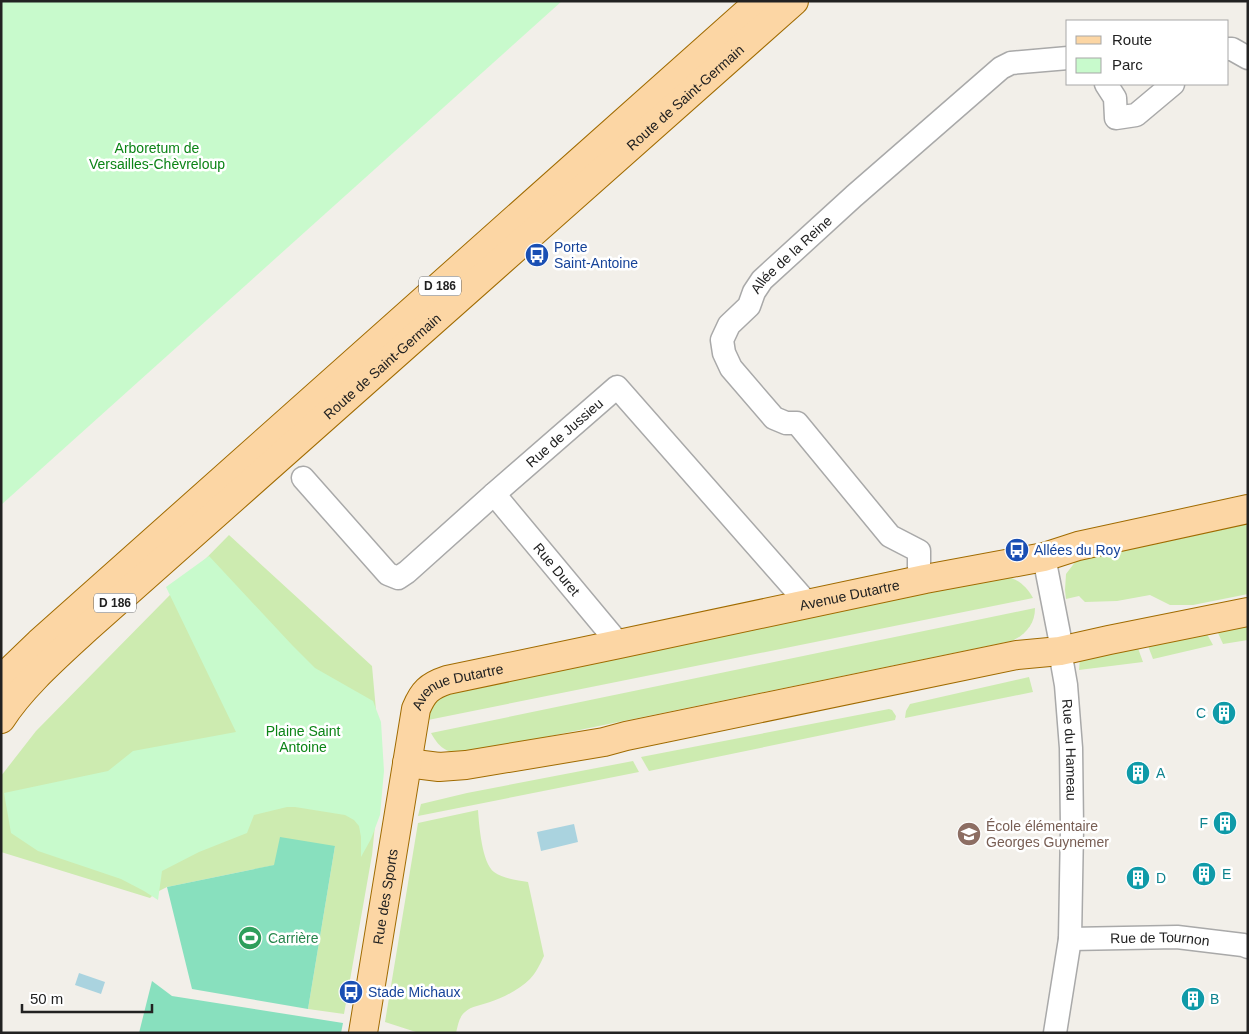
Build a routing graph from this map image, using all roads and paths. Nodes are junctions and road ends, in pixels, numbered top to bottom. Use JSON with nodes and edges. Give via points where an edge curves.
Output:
{"nodes":[{"id":1,"x":760,"y":1,"type":"edge"},
{"id":2,"x":794,"y":1,"type":"edge"},
{"id":3,"x":1066,"y":58,"type":"edge"},
{"id":4,"x":1107,"y":85,"type":"edge"},
{"id":5,"x":1172,"y":85,"type":"edge"},
{"id":6,"x":302,"y":478,"type":"dead end"},
{"id":7,"x":494,"y":494,"type":"junction"},
{"id":8,"x":1248,"y":509,"type":"edge"},
{"id":9,"x":1044,"y":556,"type":"junction"},
{"id":10,"x":925,"y":579,"type":"junction"},
{"id":11,"x":808,"y":604,"type":"junction"},
{"id":12,"x":1248,"y":612,"type":"edge"},
{"id":13,"x":619,"y":644,"type":"junction"},
{"id":14,"x":1060,"y":651,"type":"junction"},
{"id":15,"x":1,"y":682,"type":"edge"},
{"id":16,"x":1,"y":719,"type":"edge"},
{"id":17,"x":406,"y":763,"type":"junction"},
{"id":18,"x":1070,"y":939,"type":"junction"},
{"id":19,"x":1246,"y":942,"type":"edge"},
{"id":20,"x":363,"y":1033,"type":"edge"},
{"id":21,"x":1056,"y":1033,"type":"edge"}],
"edges":[{"from":1,"to":15,"type":"main road","name":"Route de Saint-Germain","number":"D 186","via":[[39,643]]},
{"from":2,"to":16,"type":"main road","name":"Route de Saint-Germain","number":"D 186","via":[[87,628],[30,683]]},
{"from":3,"to":10,"type":"street","name":"Allée de la Reine","via":[[1011,63],[1001,68],[762,280],[749,306],[728,325],[722,340],[731,368],[774,418],[797,423],[890,536],[919,551]]},
{"from":4,"to":5,"type":"street","via":[[1115,98],[1116,118],[1136,115]]},
{"from":6,"to":7,"type":"street","name":"Rue de Jussieu","via":[[388,574],[398,578]]},
{"from":7,"to":11,"type":"street","name":"Rue de Jussieu","via":[[617,386]]},
{"from":7,"to":13,"type":"street","name":"Rue Duret"},
{"from":8,"to":9,"type":"main road","name":"Avenue Dutartre"},
{"from":9,"to":10,"type":"main road","name":"Avenue Dutartre"},
{"from":9,"to":14,"type":"street","name":"Rue du Hameau"},
{"from":10,"to":11,"type":"main road","name":"Avenue Dutartre"},
{"from":11,"to":13,"type":"main road","name":"Avenue Dutartre"},
{"from":12,"to":14,"type":"main road"},
{"from":13,"to":17,"type":"main road","name":"Avenue Dutartre","via":[[436,683],[427,689],[416,709]]},
{"from":14,"to":17,"type":"main road","via":[[1008,657],[604,742],[457,766]]},
{"from":14,"to":18,"type":"street","name":"Rue du Hameau","via":[[1071,748]]},
{"from":17,"to":20,"type":"main road","name":"Rue des Sports"},
{"from":18,"to":19,"type":"street","name":"Rue de Tournon","via":[[1177,937]]},
{"from":18,"to":21,"type":"street","name":"Rue du Hameau"}]}
